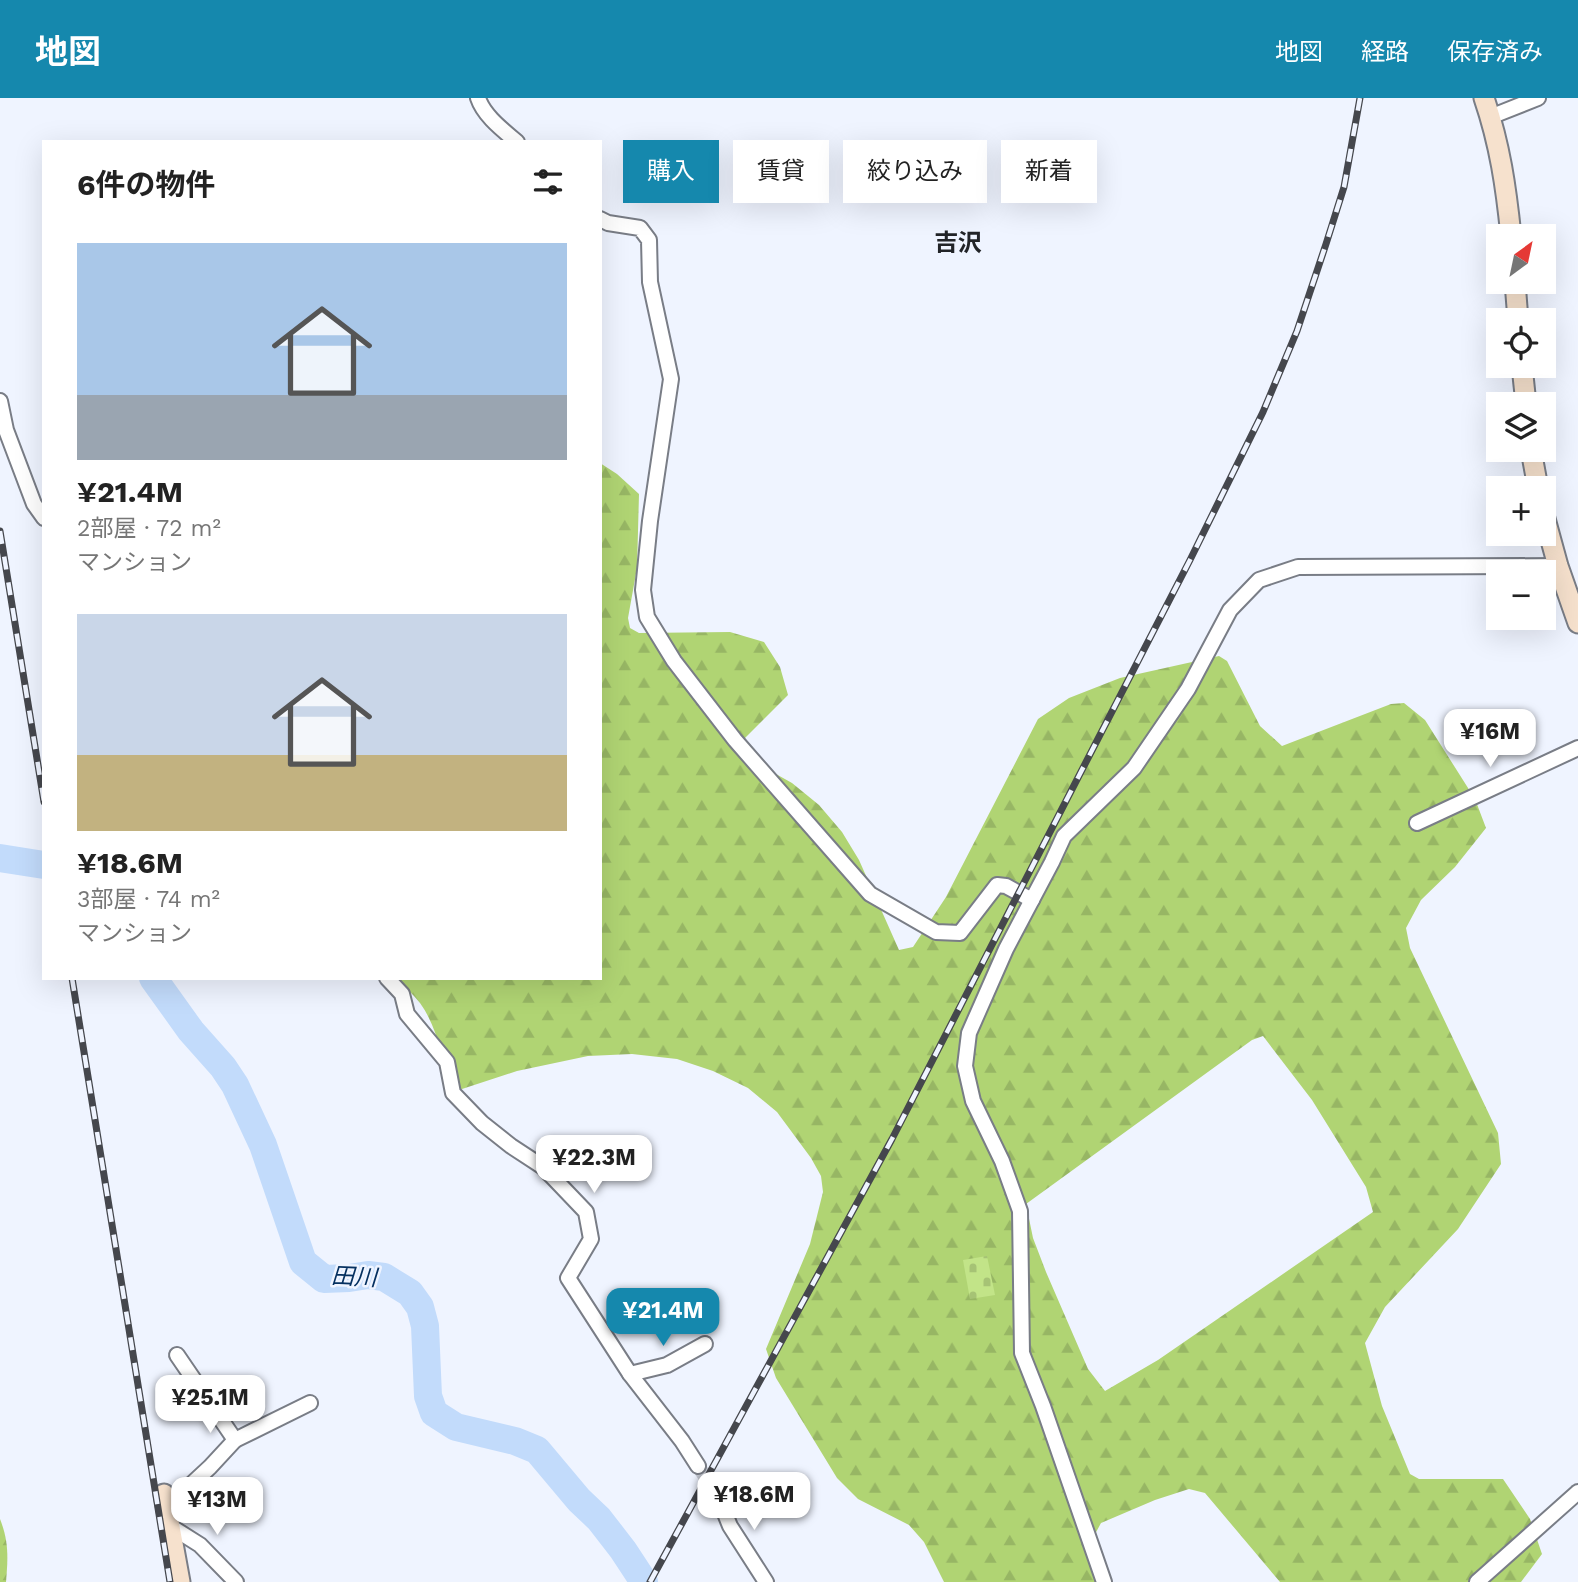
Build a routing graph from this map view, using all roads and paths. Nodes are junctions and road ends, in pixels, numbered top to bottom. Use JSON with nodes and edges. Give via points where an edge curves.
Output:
{"nodes":[{"id":1,"x":478,"y":98,"type":"edge"},
{"id":2,"x":1484,"y":98,"type":"edge"},
{"id":3,"x":1538,"y":98,"type":"edge"},
{"id":4,"x":1490,"y":117,"type":"junction"},
{"id":5,"x":515,"y":140,"type":"edge"},
{"id":6,"x":602,"y":220,"type":"edge"},
{"id":7,"x":1510,"y":224,"type":"edge"},
{"id":8,"x":0,"y":401,"type":"edge"},
{"id":9,"x":42,"y":515,"type":"edge"},
{"id":10,"x":1553,"y":546,"type":"edge"},
{"id":11,"x":1558,"y":566,"type":"junction"},
{"id":12,"x":1578,"y":623,"type":"edge"},
{"id":13,"x":1578,"y":748,"type":"edge"},
{"id":14,"x":1417,"y":823,"type":"dead end"},
{"id":15,"x":1032,"y":900,"type":"junction"},
{"id":16,"x":389,"y":980,"type":"edge"},
{"id":17,"x":705,"y":1344,"type":"dead end"},
{"id":18,"x":177,"y":1355,"type":"dead end"},
{"id":19,"x":630,"y":1374,"type":"junction"},
{"id":20,"x":310,"y":1403,"type":"dead end"},
{"id":21,"x":235,"y":1440,"type":"junction"},
{"id":22,"x":698,"y":1466,"type":"tunnel mouth"},
{"id":23,"x":1578,"y":1492,"type":"edge"},
{"id":24,"x":718,"y":1496,"type":"tunnel mouth"},
{"id":25,"x":167,"y":1509,"type":"junction"},
{"id":26,"x":180,"y":1582,"type":"edge"},
{"id":27,"x":236,"y":1582,"type":"edge"},
{"id":28,"x":765,"y":1582,"type":"edge"},
{"id":29,"x":1104,"y":1582,"type":"edge"},
{"id":30,"x":1477,"y":1582,"type":"edge"}],
"edges":[{"from":1,"to":5,"type":"street"},
{"from":2,"to":4,"type":"street"},
{"from":3,"to":4,"type":"street"},
{"from":4,"to":7,"type":"street"},
{"from":6,"to":15,"type":"street","via":[[640,228],[649,240],[650,282],[671,379],[643,590],[647,617],[674,661],[735,740],[870,894],[936,932],[960,933],[997,885]]},
{"from":8,"to":9,"type":"street","via":[[6,430]]},
{"from":10,"to":11,"type":"street"},
{"from":11,"to":12,"type":"street"},
{"from":11,"to":15,"type":"street","via":[[1298,567],[1259,580],[1230,610],[1188,689],[1134,768],[1064,836]]},
{"from":13,"to":14,"type":"street"},
{"from":15,"to":29,"type":"street","via":[[969,1033],[965,1066],[972,1101],[1020,1211],[1022,1353]]},
{"from":16,"to":19,"type":"street","via":[[402,994],[407,1014],[447,1062],[453,1093],[482,1123],[543,1167],[586,1212],[591,1239],[568,1278]]},
{"from":17,"to":19,"type":"street","via":[[667,1366]]},
{"from":18,"to":21,"type":"street"},
{"from":19,"to":22,"type":"street"},
{"from":20,"to":21,"type":"street"},
{"from":21,"to":25,"type":"street"},
{"from":23,"to":30,"type":"street"},
{"from":24,"to":28,"type":"street","via":[[730,1526]]},
{"from":25,"to":26,"type":"street"},
{"from":25,"to":27,"type":"street"}]}
